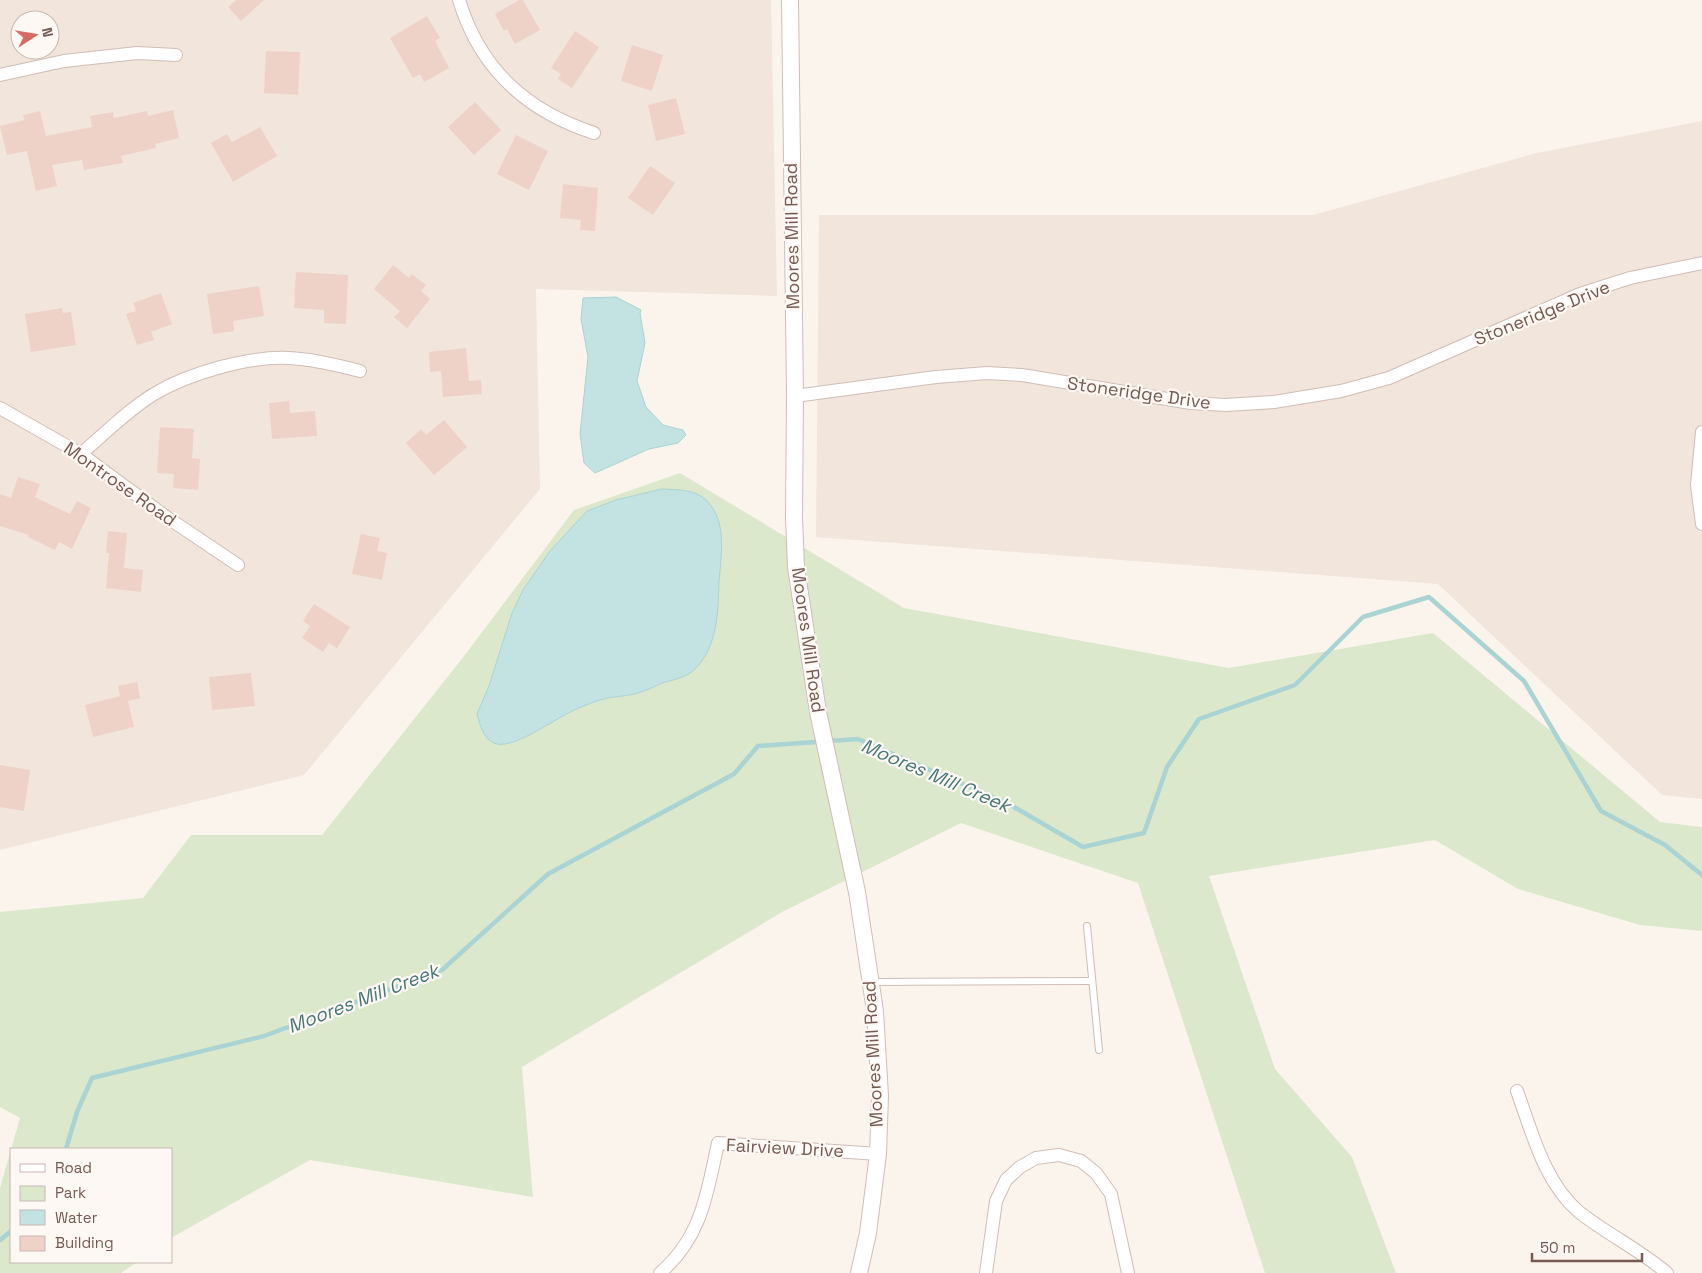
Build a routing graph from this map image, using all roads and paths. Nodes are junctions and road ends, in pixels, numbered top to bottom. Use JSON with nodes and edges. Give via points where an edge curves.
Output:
{"nodes":[{"id":1,"x":459,"y":0,"type":"edge"},
{"id":2,"x":790,"y":0,"type":"edge"},
{"id":3,"x":176,"y":55,"type":"dead end"},
{"id":4,"x":0,"y":74,"type":"edge"},
{"id":5,"x":594,"y":133,"type":"dead end"},
{"id":6,"x":1702,"y":263,"type":"edge"},
{"id":7,"x":360,"y":371,"type":"dead end"},
{"id":8,"x":794,"y":396,"type":"junction"},
{"id":9,"x":0,"y":408,"type":"edge"},
{"id":10,"x":1702,"y":432,"type":"edge"},
{"id":11,"x":81,"y":454,"type":"junction"},
{"id":12,"x":1702,"y":524,"type":"edge"},
{"id":13,"x":238,"y":565,"type":"dead end"},
{"id":14,"x":1087,"y":926,"type":"dead end"},
{"id":15,"x":1092,"y":981,"type":"junction"},
{"id":16,"x":870,"y":982,"type":"junction"},
{"id":17,"x":1099,"y":1050,"type":"dead end"},
{"id":18,"x":1517,"y":1091,"type":"dead end"},
{"id":19,"x":878,"y":1154,"type":"junction"},
{"id":20,"x":660,"y":1273,"type":"edge"},
{"id":21,"x":859,"y":1273,"type":"edge"},
{"id":22,"x":986,"y":1273,"type":"edge"},
{"id":23,"x":1128,"y":1273,"type":"edge"},
{"id":24,"x":1667,"y":1273,"type":"edge"}],
"edges":[{"from":1,"to":5,"type":"street","via":[[482,52],[519,94],[545,113]]},
{"from":2,"to":8,"type":"street","name":"Moores Mill Road"},
{"from":3,"to":4,"type":"street","via":[[128,54],[64,61]]},
{"from":6,"to":8,"type":"street","name":"Stoneridge Drive","via":[[1630,278],[1580,294],[1390,378],[1341,391],[1274,402],[1191,403],[1022,375],[987,373]]},
{"from":7,"to":11,"type":"street","via":[[327,362],[270,358],[202,372],[155,393]]},
{"from":8,"to":16,"type":"street","name":"Moores Mill Road","via":[[796,567],[818,712],[856,892]]},
{"from":9,"to":11,"type":"street","name":"Montrose Road"},
{"from":10,"to":12,"type":"street","via":[[1696,485]]},
{"from":11,"to":13,"type":"street","name":"Montrose Road"},
{"from":14,"to":15,"type":"lane"},
{"from":15,"to":16,"type":"lane"},
{"from":15,"to":17,"type":"lane"},
{"from":16,"to":19,"type":"street","name":"Moores Mill Road","via":[[880,1096]]},
{"from":18,"to":24,"type":"street","via":[[1554,1183],[1578,1210]]},
{"from":19,"to":20,"type":"street","name":"Fairview Drive","via":[[718,1143],[706,1200],[695,1229],[678,1255]]},
{"from":19,"to":21,"type":"street","name":"Moores Mill Road","via":[[868,1233]]},
{"from":22,"to":23,"type":"street","via":[[996,1201],[1006,1180],[1020,1166],[1036,1158],[1059,1155],[1082,1161],[1096,1172],[1111,1194]]}]}
